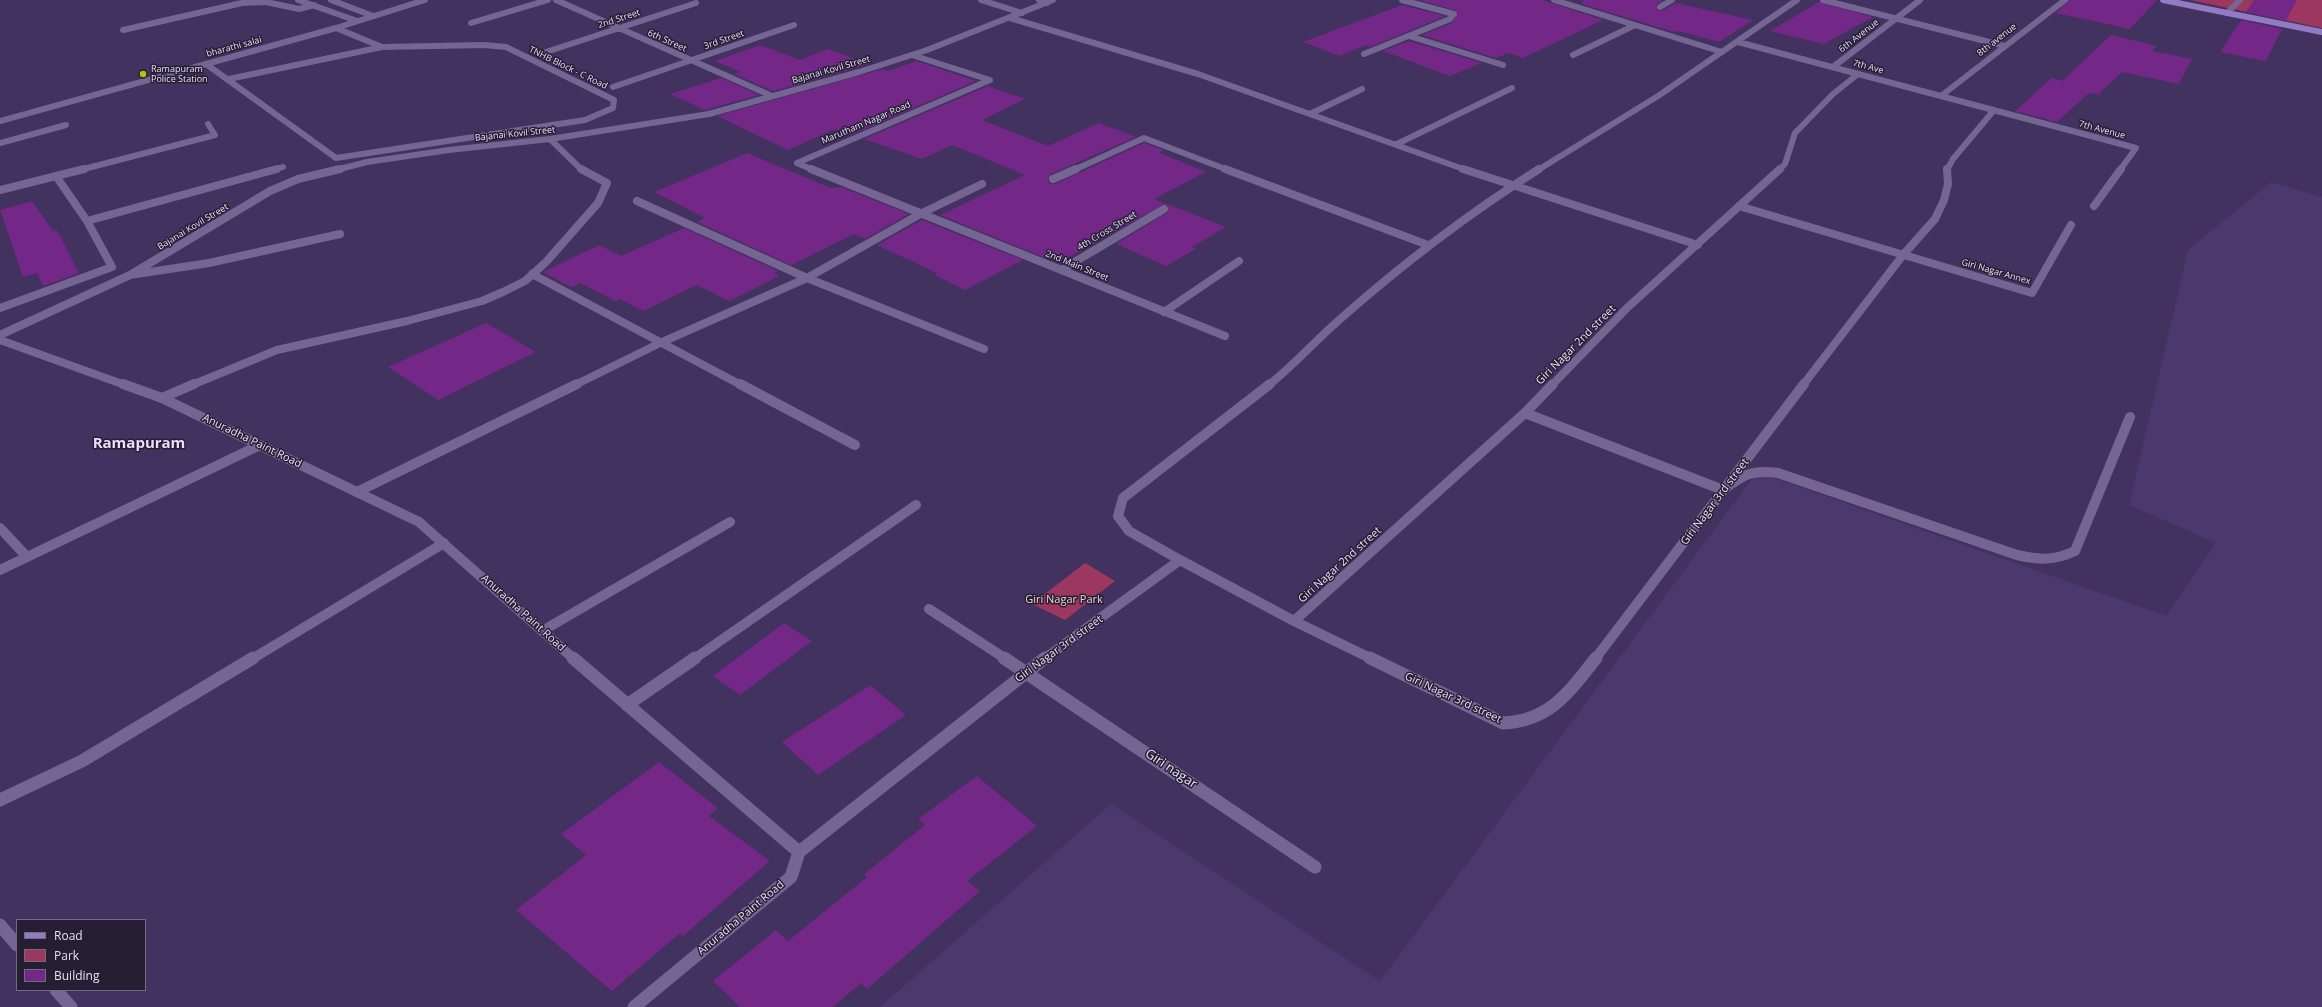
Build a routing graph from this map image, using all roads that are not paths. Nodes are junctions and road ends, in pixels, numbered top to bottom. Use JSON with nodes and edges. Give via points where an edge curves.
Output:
{"nodes":[{"id":1,"x":298,"y":0,"type":"edge"},
{"id":2,"x":333,"y":0,"type":"edge"},
{"id":3,"x":425,"y":0,"type":"edge"},
{"id":4,"x":548,"y":0,"type":"edge"},
{"id":5,"x":556,"y":0,"type":"edge"},
{"id":6,"x":981,"y":0,"type":"edge"},
{"id":7,"x":1039,"y":0,"type":"edge"},
{"id":8,"x":1402,"y":0,"type":"edge"},
{"id":9,"x":1554,"y":0,"type":"edge"},
{"id":10,"x":1672,"y":0,"type":"edge"},
{"id":11,"x":1797,"y":0,"type":"edge"},
{"id":12,"x":1822,"y":0,"type":"edge"},
{"id":13,"x":1920,"y":0,"type":"edge"},
{"id":14,"x":2065,"y":0,"type":"edge"},
{"id":15,"x":2163,"y":0,"type":"edge"},
{"id":16,"x":2240,"y":0,"type":"edge"},
{"id":17,"x":1050,"y":1,"type":"edge"},
{"id":18,"x":696,"y":4,"type":"dead end"},
{"id":19,"x":314,"y":5,"type":"junction"},
{"id":20,"x":1660,"y":7,"type":"dead end"},
{"id":21,"x":1022,"y":13,"type":"junction"},
{"id":22,"x":2227,"y":13,"type":"junction"},
{"id":23,"x":373,"y":16,"type":"junction"},
{"id":24,"x":1010,"y":18,"type":"junction"},
{"id":25,"x":1896,"y":18,"type":"junction"},
{"id":26,"x":357,"y":21,"type":"junction"},
{"id":27,"x":471,"y":23,"type":"dead end"},
{"id":28,"x":794,"y":25,"type":"dead end"},
{"id":29,"x":1633,"y":26,"type":"junction"},
{"id":30,"x":336,"y":28,"type":"junction"},
{"id":31,"x":618,"y":28,"type":"junction"},
{"id":32,"x":123,"y":30,"type":"dead end"},
{"id":33,"x":2322,"y":32,"type":"edge"},
{"id":34,"x":1409,"y":36,"type":"junction"},
{"id":35,"x":1738,"y":42,"type":"junction"},
{"id":36,"x":2005,"y":46,"type":"junction"},
{"id":37,"x":382,"y":47,"type":"junction"},
{"id":38,"x":546,"y":52,"type":"dead end"},
{"id":39,"x":1722,"y":52,"type":"junction"},
{"id":40,"x":1364,"y":54,"type":"dead end"},
{"id":41,"x":912,"y":55,"type":"junction"},
{"id":42,"x":1573,"y":55,"type":"dead end"},
{"id":43,"x":691,"y":61,"type":"junction"},
{"id":44,"x":206,"y":64,"type":"junction"},
{"id":45,"x":1503,"y":65,"type":"dead end"},
{"id":46,"x":1833,"y":67,"type":"junction"},
{"id":47,"x":1858,"y":74,"type":"junction"},
{"id":48,"x":229,"y":79,"type":"junction"},
{"id":49,"x":613,"y":87,"type":"dead end"},
{"id":50,"x":1512,"y":88,"type":"dead end"},
{"id":51,"x":1362,"y":89,"type":"dead end"},
{"id":52,"x":772,"y":96,"type":"junction"},
{"id":53,"x":1941,"y":96,"type":"junction"},
{"id":54,"x":1994,"y":110,"type":"junction"},
{"id":55,"x":1310,"y":114,"type":"junction"},
{"id":56,"x":0,"y":121,"type":"edge"},
{"id":57,"x":208,"y":124,"type":"dead end"},
{"id":58,"x":66,"y":125,"type":"dead end"},
{"id":59,"x":550,"y":139,"type":"junction"},
{"id":60,"x":0,"y":143,"type":"edge"},
{"id":61,"x":1397,"y":144,"type":"junction"},
{"id":62,"x":283,"y":166,"type":"dead end"},
{"id":63,"x":56,"y":176,"type":"junction"},
{"id":64,"x":1053,"y":179,"type":"dead end"},
{"id":65,"x":982,"y":184,"type":"dead end"},
{"id":66,"x":1512,"y":186,"type":"junction"},
{"id":67,"x":0,"y":190,"type":"edge"},
{"id":68,"x":637,"y":201,"type":"dead end"},
{"id":69,"x":1739,"y":206,"type":"junction"},
{"id":70,"x":2094,"y":206,"type":"dead end"},
{"id":71,"x":1164,"y":209,"type":"dead end"},
{"id":72,"x":922,"y":213,"type":"junction"},
{"id":73,"x":87,"y":221,"type":"junction"},
{"id":74,"x":2071,"y":225,"type":"dead end"},
{"id":75,"x":340,"y":234,"type":"dead end"},
{"id":76,"x":1428,"y":245,"type":"junction"},
{"id":77,"x":1698,"y":245,"type":"junction"},
{"id":78,"x":1903,"y":255,"type":"junction"},
{"id":79,"x":1239,"y":261,"type":"dead end"},
{"id":80,"x":1061,"y":270,"type":"junction"},
{"id":81,"x":532,"y":274,"type":"junction"},
{"id":82,"x":130,"y":275,"type":"junction"},
{"id":83,"x":807,"y":278,"type":"junction"},
{"id":84,"x":0,"y":308,"type":"edge"},
{"id":85,"x":1164,"y":312,"type":"junction"},
{"id":86,"x":0,"y":335,"type":"edge"},
{"id":87,"x":1225,"y":336,"type":"dead end"},
{"id":88,"x":0,"y":340,"type":"edge"},
{"id":89,"x":660,"y":343,"type":"junction"},
{"id":90,"x":984,"y":349,"type":"dead end"},
{"id":91,"x":162,"y":398,"type":"junction"},
{"id":92,"x":1524,"y":413,"type":"junction"},
{"id":93,"x":2130,"y":417,"type":"dead end"},
{"id":94,"x":260,"y":445,"type":"junction"},
{"id":95,"x":855,"y":445,"type":"dead end"},
{"id":96,"x":1723,"y":490,"type":"junction"},
{"id":97,"x":358,"y":492,"type":"junction"},
{"id":98,"x":916,"y":505,"type":"dead end"},
{"id":99,"x":730,"y":522,"type":"dead end"},
{"id":100,"x":0,"y":528,"type":"edge"},
{"id":101,"x":444,"y":543,"type":"junction"},
{"id":102,"x":27,"y":557,"type":"junction"},
{"id":103,"x":1180,"y":560,"type":"junction"},
{"id":104,"x":0,"y":570,"type":"edge"},
{"id":105,"x":929,"y":609,"type":"dead end"},
{"id":106,"x":1294,"y":621,"type":"junction"},
{"id":107,"x":542,"y":631,"type":"junction"},
{"id":108,"x":1026,"y":672,"type":"junction"},
{"id":109,"x":626,"y":705,"type":"junction"},
{"id":110,"x":0,"y":800,"type":"edge"},
{"id":111,"x":800,"y":852,"type":"junction"},
{"id":112,"x":1315,"y":867,"type":"dead end"},
{"id":113,"x":0,"y":925,"type":"edge"},
{"id":114,"x":16,"y":944,"type":"edge"},
{"id":115,"x":57,"y":991,"type":"edge"},
{"id":116,"x":71,"y":1007,"type":"edge"},
{"id":117,"x":634,"y":1007,"type":"edge"}],
"edges":[{"from":1,"to":19,"type":"street"},
{"from":2,"to":23,"type":"street"},
{"from":3,"to":23,"type":"street","name":"bharathi salai"},
{"from":4,"to":27,"type":"street"},
{"from":5,"to":31,"type":"street","name":"6th Street"},
{"from":6,"to":21,"type":"street"},
{"from":7,"to":17,"type":"street"},
{"from":8,"to":34,"type":"street","via":[[1454,14],[1450,19]]},
{"from":9,"to":29,"type":"street"},
{"from":10,"to":20,"type":"street"},
{"from":11,"to":35,"type":"street"},
{"from":12,"to":25,"type":"street"},
{"from":13,"to":25,"type":"street","name":"6th Avenue"},
{"from":14,"to":36,"type":"street","name":"8th avenue"},
{"from":15,"to":22,"type":"main road"},
{"from":16,"to":22,"type":"street"},
{"from":17,"to":21,"type":"street","name":"Bajanai Kovil Street"},
{"from":18,"to":31,"type":"street","name":"2nd Street"},
{"from":19,"to":26,"type":"street"},
{"from":19,"to":32,"type":"street","via":[[299,9],[266,2],[242,2]]},
{"from":21,"to":24,"type":"street","name":"Bajanai Kovil Street"},
{"from":22,"to":33,"type":"main road"},
{"from":23,"to":26,"type":"street","name":"bharathi salai"},
{"from":24,"to":41,"type":"street","name":"Bajanai Kovil Street"},
{"from":24,"to":55,"type":"street","via":[[1198,74]]},
{"from":25,"to":36,"type":"street"},
{"from":25,"to":46,"type":"street","name":"6th Avenue"},
{"from":26,"to":30,"type":"street","name":"bharathi salai"},
{"from":28,"to":43,"type":"street","name":"3rd Street"},
{"from":29,"to":39,"type":"street"},
{"from":29,"to":42,"type":"street"},
{"from":30,"to":37,"type":"street"},
{"from":30,"to":44,"type":"street","name":"bharathi salai"},
{"from":31,"to":38,"type":"street","name":"2nd Street"},
{"from":31,"to":43,"type":"street","name":"6th Street"},
{"from":34,"to":40,"type":"street"},
{"from":34,"to":45,"type":"street"},
{"from":35,"to":39,"type":"street"},
{"from":35,"to":46,"type":"street","name":"7th Ave"},
{"from":36,"to":53,"type":"street","name":"8th avenue"},
{"from":37,"to":48,"type":"street","name":"TNHB Block - C Road"},
{"from":37,"to":48,"type":"street","name":"TNHB Block - C Road","via":[[506,47],[614,100],[613,108],[585,120],[543,128],[336,158]]},
{"from":39,"to":66,"type":"street","via":[[1658,96]]},
{"from":41,"to":52,"type":"street","name":"Bajanai Kovil Street"},
{"from":41,"to":72,"type":"street","name":"Marutham Nagar Road","via":[[990,80],[797,163]]},
{"from":43,"to":49,"type":"street","name":"3rd Street"},
{"from":43,"to":52,"type":"street","name":"6th Street"},
{"from":44,"to":48,"type":"street"},
{"from":44,"to":56,"type":"street","name":"bharathi salai"},
{"from":46,"to":47,"type":"street","name":"7th Ave"},
{"from":47,"to":53,"type":"street","name":"7th Ave"},
{"from":47,"to":69,"type":"street","name":"Giri Nagar 2nd street","via":[[1833,94],[1795,133],[1785,164]]},
{"from":50,"to":61,"type":"street"},
{"from":51,"to":55,"type":"street"},
{"from":52,"to":59,"type":"street","name":"Bajanai Kovil Street","via":[[702,115]]},
{"from":53,"to":54,"type":"street","name":"7th Ave"},
{"from":54,"to":70,"type":"street","name":"7th Avenue","via":[[2136,148]]},
{"from":54,"to":78,"type":"street","name":"Giri Nagar 3rd street","via":[[1953,159],[1947,170],[1948,184],[1944,200],[1935,219]]},
{"from":55,"to":61,"type":"street"},
{"from":57,"to":63,"type":"street","via":[[215,135]]},
{"from":58,"to":60,"type":"street"},
{"from":59,"to":81,"type":"street","via":[[568,160],[590,176],[607,184],[598,203],[546,262]]},
{"from":59,"to":82,"type":"street","name":"Bajanai Kovil Street","via":[[367,162],[298,179],[270,192]]},
{"from":61,"to":66,"type":"street"},
{"from":62,"to":73,"type":"street"},
{"from":63,"to":67,"type":"street"},
{"from":63,"to":73,"type":"street"},
{"from":64,"to":76,"type":"street","via":[[1144,138]]},
{"from":65,"to":72,"type":"street"},
{"from":66,"to":76,"type":"street"},
{"from":66,"to":77,"type":"street"},
{"from":68,"to":83,"type":"street"},
{"from":69,"to":77,"type":"street","name":"Giri Nagar 2nd street"},
{"from":69,"to":78,"type":"street"},
{"from":71,"to":80,"type":"street","name":"4th Cross Street"},
{"from":72,"to":80,"type":"street","name":"2nd Main Street"},
{"from":72,"to":83,"type":"street"},
{"from":73,"to":84,"type":"street","via":[[112,267]]},
{"from":74,"to":78,"type":"street","name":"Giri Nagar Annex","via":[[2032,293]]},
{"from":75,"to":82,"type":"street","via":[[275,246],[187,269]]},
{"from":76,"to":103,"type":"street","via":[[1337,322],[1289,369],[1123,498],[1118,516],[1129,531]]},
{"from":77,"to":92,"type":"street","name":"Giri Nagar 2nd street","via":[[1627,308]]},
{"from":78,"to":96,"type":"street","name":"Giri Nagar 3rd street"},
{"from":79,"to":85,"type":"street"},
{"from":80,"to":85,"type":"street","name":"2nd Main Street"},
{"from":81,"to":89,"type":"street"},
{"from":81,"to":91,"type":"street","via":[[525,281],[482,301],[408,321],[277,350]]},
{"from":82,"to":86,"type":"street","name":"Bajanai Kovil Street"},
{"from":83,"to":89,"type":"street"},
{"from":83,"to":90,"type":"street"},
{"from":85,"to":87,"type":"street","name":"2nd Main Street"},
{"from":88,"to":91,"type":"street","name":"Anuradha Paint Road"},
{"from":89,"to":95,"type":"street"},
{"from":89,"to":97,"type":"street"},
{"from":91,"to":94,"type":"street","name":"Anuradha Paint Road"},
{"from":92,"to":96,"type":"street"},
{"from":92,"to":106,"type":"street","name":"Giri Nagar 2nd street"},
{"from":93,"to":96,"type":"street","via":[[2075,551],[2058,559],[2037,559],[2017,555],[1778,473],[1760,470],[1747,474]]},
{"from":94,"to":97,"type":"street","name":"Anuradha Paint Road"},
{"from":94,"to":102,"type":"street"},
{"from":96,"to":106,"type":"street","name":"Giri Nagar 3rd street","via":[[1564,696],[1546,713],[1533,720],[1518,724],[1498,721]]},
{"from":97,"to":101,"type":"street","name":"Anuradha Paint Road","via":[[419,522]]},
{"from":98,"to":109,"type":"street"},
{"from":99,"to":107,"type":"street"},
{"from":100,"to":102,"type":"street"},
{"from":101,"to":107,"type":"street","name":"Anuradha Paint Road"},
{"from":101,"to":110,"type":"street","via":[[82,760]]},
{"from":102,"to":104,"type":"street"},
{"from":103,"to":106,"type":"street","name":"Giri Nagar 3rd street"},
{"from":103,"to":108,"type":"street","name":"Giri Nagar 3rd street"},
{"from":105,"to":108,"type":"street","name":"Giri nagar"},
{"from":107,"to":109,"type":"street","name":"Anuradha Paint Road"},
{"from":108,"to":111,"type":"street","name":"Giri Nagar 3rd street"},
{"from":108,"to":112,"type":"street","name":"Giri nagar"},
{"from":109,"to":111,"type":"street","name":"Anuradha Paint Road"},
{"from":111,"to":117,"type":"street","name":"Anuradha Paint Road","via":[[791,876]]},
{"from":113,"to":114,"type":"street"},
{"from":115,"to":116,"type":"street"}]}
